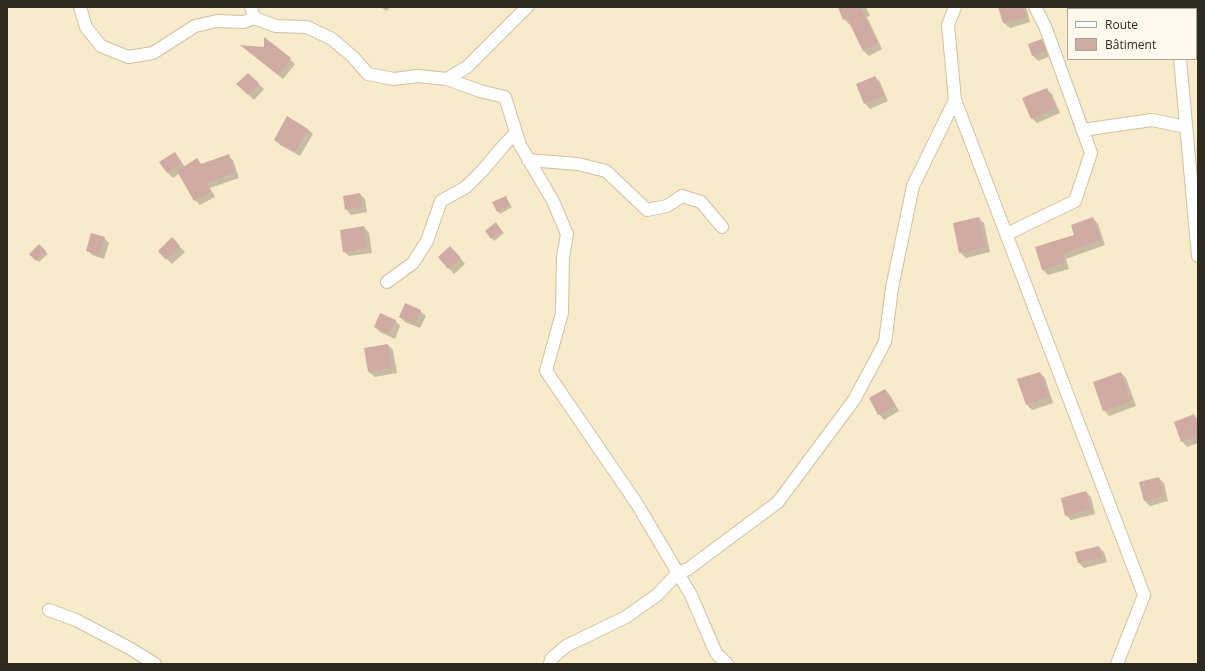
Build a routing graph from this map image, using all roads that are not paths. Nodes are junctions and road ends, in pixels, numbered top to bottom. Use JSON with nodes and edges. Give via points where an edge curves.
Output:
{"nodes":[{"id":1,"x":80,"y":7,"type":"edge"},
{"id":2,"x":527,"y":7,"type":"edge"},
{"id":3,"x":955,"y":7,"type":"edge"},
{"id":4,"x":1035,"y":7,"type":"edge"},
{"id":5,"x":252,"y":12,"type":"edge"},
{"id":6,"x":1180,"y":60,"type":"edge"},
{"id":7,"x":447,"y":79,"type":"junction"},
{"id":8,"x":956,"y":100,"type":"junction"},
{"id":9,"x":1186,"y":127,"type":"junction"},
{"id":10,"x":1082,"y":130,"type":"junction"},
{"id":11,"x":516,"y":133,"type":"junction"},
{"id":12,"x":528,"y":160,"type":"junction"},
{"id":13,"x":722,"y":227,"type":"dead end"},
{"id":14,"x":1007,"y":234,"type":"junction"},
{"id":15,"x":1198,"y":256,"type":"edge"},
{"id":16,"x":387,"y":282,"type":"dead end"},
{"id":17,"x":678,"y":573,"type":"junction"},
{"id":18,"x":49,"y":610,"type":"dead end"},
{"id":19,"x":155,"y":664,"type":"edge"},
{"id":20,"x":550,"y":664,"type":"edge"},
{"id":21,"x":727,"y":664,"type":"edge"},
{"id":22,"x":1117,"y":664,"type":"edge"}],
"edges":[{"from":1,"to":5,"type":"street","via":[[86,27],[101,46],[128,57],[153,53],[195,26],[217,21],[244,22]]},
{"from":2,"to":7,"type":"street","via":[[467,67]]},
{"from":3,"to":8,"type":"street","via":[[948,25]]},
{"from":4,"to":10,"type":"street","via":[[1045,26]]},
{"from":5,"to":7,"type":"street","via":[[276,26],[308,27],[332,39],[368,74],[394,79],[418,76]]},
{"from":6,"to":9,"type":"street"},
{"from":7,"to":11,"type":"street","via":[[505,98]]},
{"from":8,"to":14,"type":"street"},
{"from":8,"to":17,"type":"street","via":[[913,186],[892,288],[885,342],[854,400],[778,502],[688,569]]},
{"from":9,"to":10,"type":"street","via":[[1152,120]]},
{"from":9,"to":15,"type":"street"},
{"from":10,"to":14,"type":"street","via":[[1091,153],[1075,201]]},
{"from":11,"to":12,"type":"street"},
{"from":11,"to":16,"type":"street","via":[[466,187],[441,201],[427,241],[413,263]]},
{"from":12,"to":13,"type":"street","via":[[578,164],[606,171],[647,210],[667,206],[682,196],[701,202]]},
{"from":12,"to":17,"type":"street","via":[[553,201],[568,234],[563,258],[562,313],[546,371],[637,504]]},
{"from":14,"to":22,"type":"street","via":[[1144,595]]},
{"from":17,"to":20,"type":"street","via":[[657,595],[626,617],[566,646],[551,659]]},
{"from":17,"to":21,"type":"street","via":[[691,595],[716,653]]},
{"from":18,"to":19,"type":"street","via":[[76,620]]}]}
